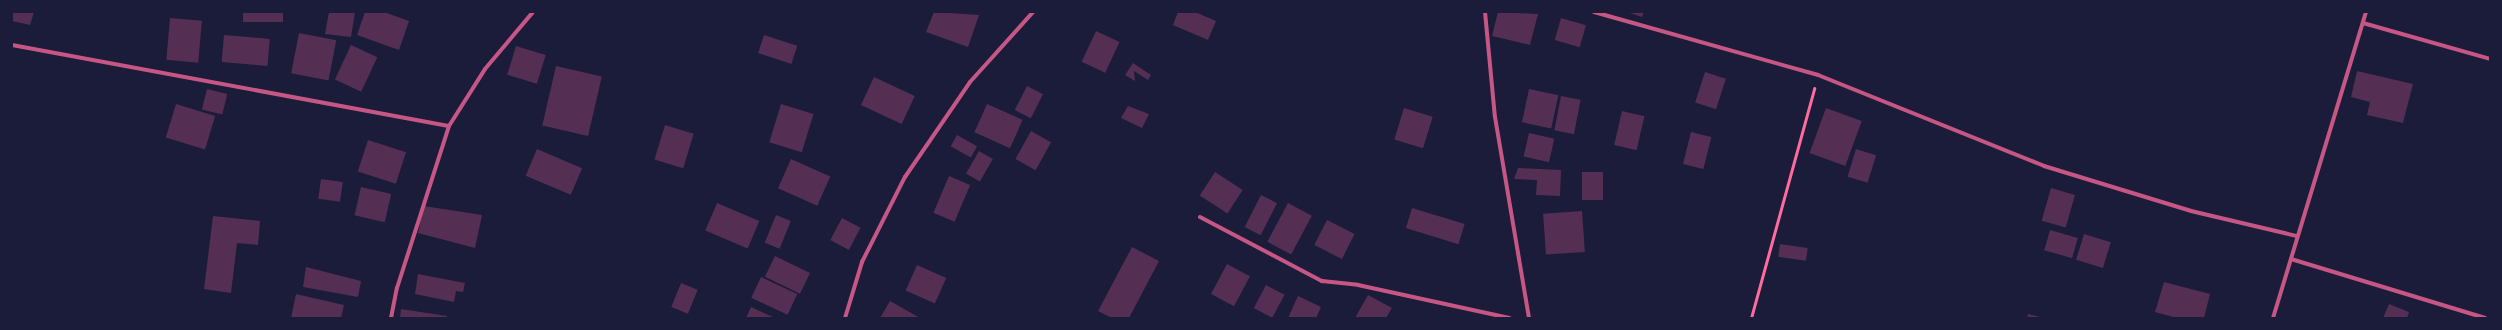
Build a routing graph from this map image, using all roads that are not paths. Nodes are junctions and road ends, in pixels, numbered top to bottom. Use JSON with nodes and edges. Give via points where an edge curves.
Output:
{"nodes":[{"id":1,"x":533,"y":12,"type":"edge"},
{"id":2,"x":1032,"y":12,"type":"edge"},
{"id":3,"x":1485,"y":12,"type":"edge"},
{"id":4,"x":1594,"y":12,"type":"edge"},
{"id":5,"x":2366,"y":12,"type":"edge"},
{"id":6,"x":2363,"y":23,"type":"junction"},
{"id":7,"x":12,"y":44,"type":"edge"},
{"id":8,"x":2490,"y":59,"type":"edge"},
{"id":9,"x":449,"y":126,"type":"junction"},
{"id":10,"x":1200,"y":217,"type":"dead end"},
{"id":11,"x":2297,"y":236,"type":"junction"},
{"id":12,"x":2291,"y":259,"type":"junction"},
{"id":13,"x":391,"y":318,"type":"edge"},
{"id":14,"x":845,"y":318,"type":"edge"},
{"id":15,"x":1509,"y":318,"type":"edge"},
{"id":16,"x":1529,"y":318,"type":"edge"},
{"id":17,"x":2272,"y":318,"type":"edge"},
{"id":18,"x":2485,"y":318,"type":"edge"}],
"edges":[{"from":1,"to":9,"type":"street","via":[[485,69]]},
{"from":2,"to":14,"type":"street","via":[[970,82],[904,177],[862,262]]},
{"from":3,"to":16,"type":"street","via":[[1495,116]]},
{"from":4,"to":11,"type":"street","via":[[1818,75],[2044,166],[2190,211]]},
{"from":5,"to":6,"type":"street"},
{"from":6,"to":8,"type":"street"},
{"from":6,"to":11,"type":"street"},
{"from":7,"to":9,"type":"street"},
{"from":9,"to":13,"type":"street","via":[[397,288]]},
{"from":10,"to":15,"type":"street","via":[[1322,281],[1358,284]]},
{"from":11,"to":12,"type":"street"},
{"from":12,"to":17,"type":"street"},
{"from":12,"to":18,"type":"street"}]}
